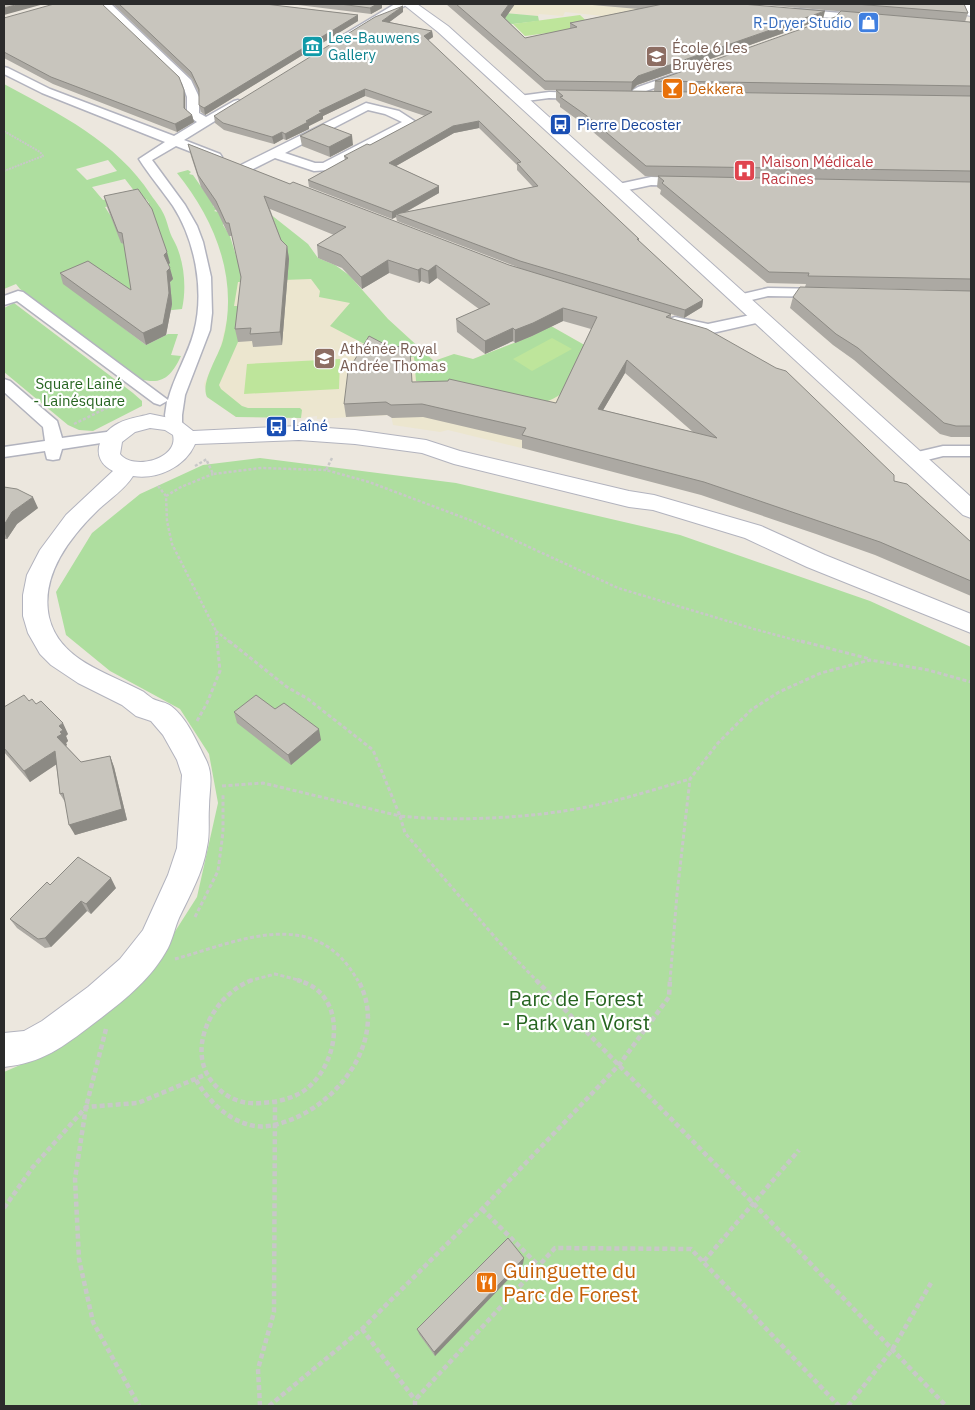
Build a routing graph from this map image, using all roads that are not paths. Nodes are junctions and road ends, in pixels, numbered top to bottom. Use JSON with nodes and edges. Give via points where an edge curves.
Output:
{"nodes":[{"id":1,"x":105,"y":4,"type":"edge"},
{"id":2,"x":420,"y":4,"type":"edge"},
{"id":3,"x":969,"y":4,"type":"edge"},
{"id":4,"x":405,"y":5,"type":"edge"},
{"id":5,"x":783,"y":11,"type":"edge"},
{"id":6,"x":971,"y":12,"type":"edge"},
{"id":7,"x":834,"y":15,"type":"junction"},
{"id":8,"x":356,"y":16,"type":"edge"},
{"id":9,"x":878,"y":19,"type":"edge"},
{"id":10,"x":371,"y":20,"type":"junction"},
{"id":11,"x":819,"y":26,"type":"edge"},
{"id":12,"x":443,"y":30,"type":"junction"},
{"id":13,"x":338,"y":41,"type":"edge"},
{"id":14,"x":4,"y":70,"type":"edge"},
{"id":15,"x":688,"y":73,"type":"edge"},
{"id":16,"x":249,"y":96,"type":"edge"},
{"id":17,"x":597,"y":96,"type":"edge"},
{"id":18,"x":656,"y":97,"type":"edge"},
{"id":19,"x":519,"y":99,"type":"junction"},
{"id":20,"x":206,"y":122,"type":"junction"},
{"id":21,"x":174,"y":141,"type":"junction"},
{"id":22,"x":274,"y":153,"type":"junction"},
{"id":23,"x":236,"y":165,"type":"junction"},
{"id":24,"x":263,"y":176,"type":"edge"},
{"id":25,"x":700,"y":182,"type":"edge"},
{"id":26,"x":619,"y":188,"type":"junction"},
{"id":27,"x":836,"y":293,"type":"edge"},
{"id":28,"x":739,"y":299,"type":"junction"},
{"id":29,"x":4,"y":301,"type":"edge"},
{"id":30,"x":662,"y":318,"type":"edge"},
{"id":31,"x":760,"y":318,"type":"junction"},
{"id":32,"x":190,"y":364,"type":"junction"},
{"id":33,"x":4,"y":384,"type":"edge"},
{"id":34,"x":160,"y":400,"type":"junction"},
{"id":35,"x":136,"y":423,"type":"junction"},
{"id":36,"x":181,"y":438,"type":"junction"},
{"id":37,"x":53,"y":449,"type":"junction"},
{"id":38,"x":971,"y":451,"type":"edge"},
{"id":39,"x":4,"y":452,"type":"edge"},
{"id":40,"x":116,"y":453,"type":"junction"},
{"id":41,"x":915,"y":458,"type":"junction"},
{"id":42,"x":4,"y":460,"type":"edge"},
{"id":43,"x":971,"y":510,"type":"edge"},
{"id":44,"x":960,"y":620,"type":"edge"},
{"id":45,"x":971,"y":634,"type":"edge"},
{"id":46,"x":4,"y":1050,"type":"edge"}],
"edges":[{"from":1,"to":20,"type":"street","via":[[187,82],[193,97],[193,115]]},
{"from":2,"to":12,"type":"main road"},
{"from":3,"to":6,"type":"main road"},
{"from":4,"to":10,"type":"street","via":[[395,6]]},
{"from":4,"to":12,"type":"main road"},
{"from":5,"to":7,"type":"street"},
{"from":7,"to":9,"type":"street"},
{"from":7,"to":11,"type":"street","via":[[828,23]]},
{"from":8,"to":10,"type":"street"},
{"from":10,"to":13,"type":"street"},
{"from":12,"to":19,"type":"main road"},
{"from":14,"to":21,"type":"street","via":[[46,91]]},
{"from":15,"to":18,"type":"street","via":[[642,89],[632,96]]},
{"from":16,"to":20,"type":"street"},
{"from":17,"to":19,"type":"street"},
{"from":19,"to":26,"type":"main road"},
{"from":20,"to":21,"type":"street"},
{"from":21,"to":23,"type":"street"},
{"from":21,"to":32,"type":"street","via":[[145,159],[184,212],[199,248],[206,310],[201,337]]},
{"from":22,"to":22,"type":"street","via":[[314,167],[325,167],[410,122],[366,106]]},
{"from":22,"to":23,"type":"street"},
{"from":23,"to":24,"type":"street"},
{"from":25,"to":26,"type":"street","via":[[651,182]]},
{"from":26,"to":28,"type":"main road"},
{"from":27,"to":28,"type":"street","via":[[768,292]]},
{"from":28,"to":31,"type":"main road"},
{"from":29,"to":34,"type":"street","via":[[18,295]]},
{"from":30,"to":31,"type":"street","via":[[708,329]]},
{"from":31,"to":41,"type":"main road"},
{"from":32,"to":34,"type":"street"},
{"from":32,"to":36,"type":"street","via":[[172,411]]},
{"from":33,"to":37,"type":"street","via":[[51,425]]},
{"from":34,"to":35,"type":"street","via":[[148,416]]},
{"from":35,"to":36,"type":"main road","via":[[150,421]]},
{"from":35,"to":40,"type":"main road","via":[[124,429]]},
{"from":36,"to":40,"type":"main road","via":[[174,459],[151,469]]},
{"from":36,"to":44,"type":"main road","via":[[256,446],[309,445],[422,457],[454,457],[629,499],[651,510],[728,536],[816,562]]},
{"from":37,"to":39,"type":"street"},
{"from":37,"to":40,"type":"street"},
{"from":37,"to":42,"type":"street"},
{"from":38,"to":41,"type":"street","via":[[943,451]]},
{"from":40,"to":46,"type":"main road","via":[[121,477],[75,521],[53,546],[41,567],[36,616],[40,632],[65,663],[88,678],[134,699],[148,710],[148,720],[168,750],[182,783],[194,796],[195,822],[190,856],[156,938],[123,979],[54,1031],[26,1047]]},
{"from":41,"to":43,"type":"main road"},
{"from":44,"to":45,"type":"main road"}]}
